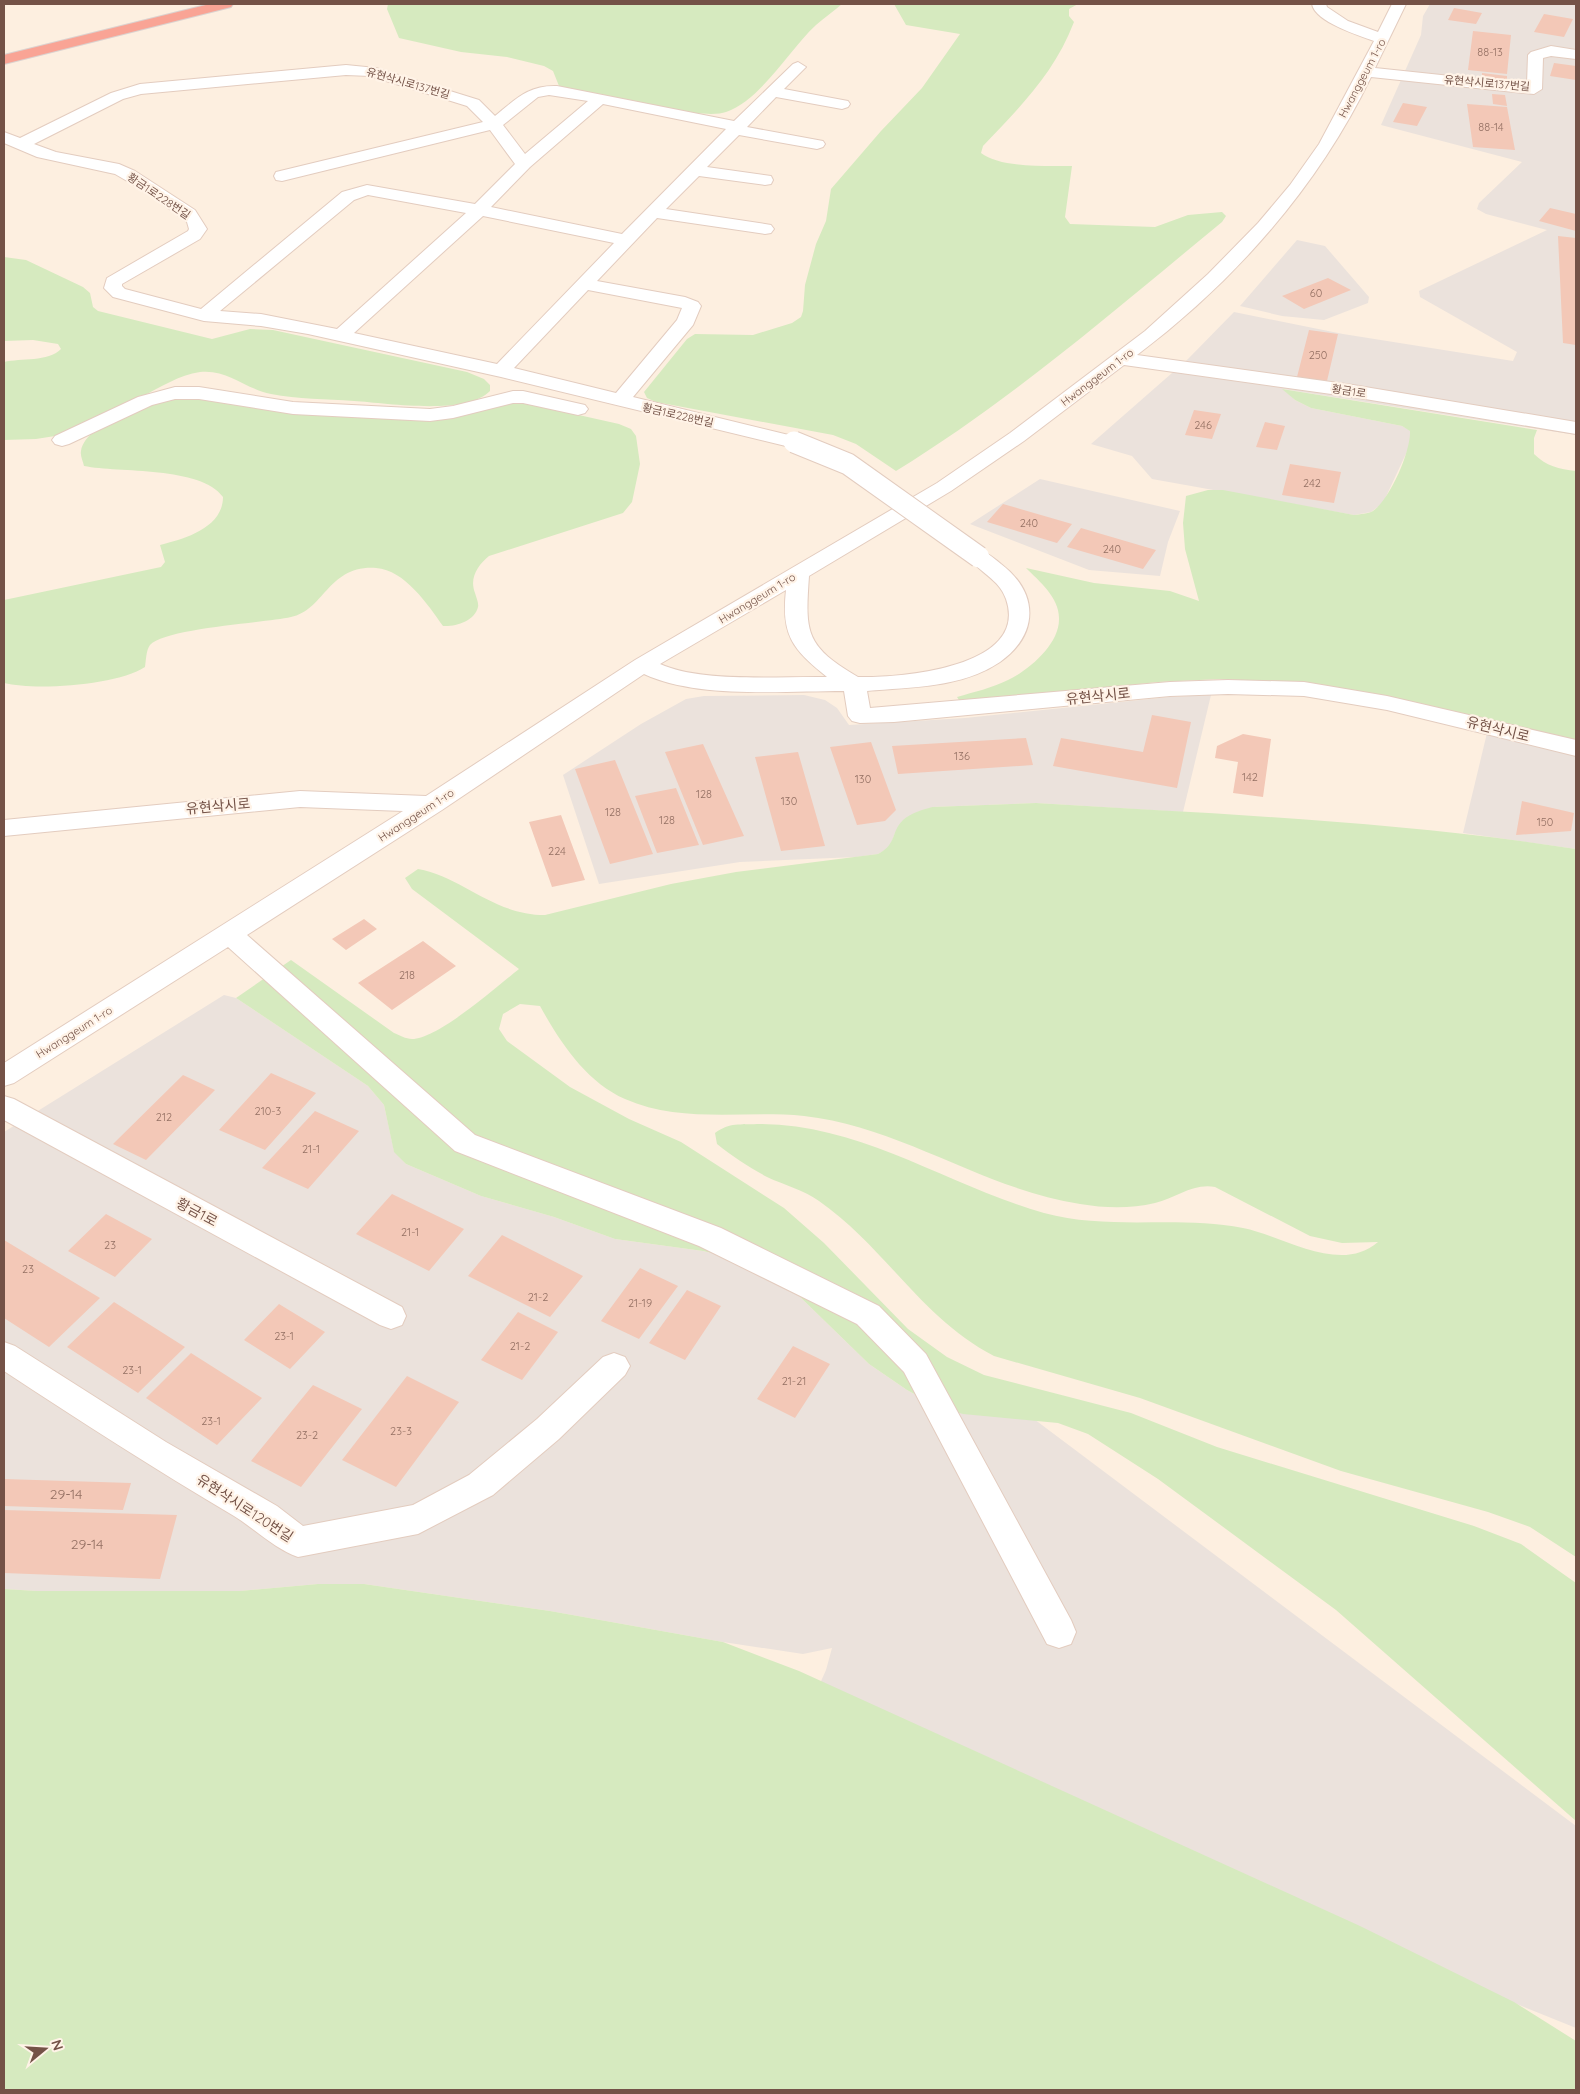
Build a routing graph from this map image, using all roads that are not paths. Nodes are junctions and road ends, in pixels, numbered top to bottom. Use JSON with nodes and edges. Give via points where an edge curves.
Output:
{"nodes":[{"id":1,"x":177,"y":4,"type":"edge"},
{"id":2,"x":226,"y":4,"type":"edge"},
{"id":3,"x":1319,"y":4,"type":"edge"},
{"id":4,"x":1399,"y":4,"type":"edge"},
{"id":5,"x":1383,"y":39,"type":"junction"},
{"id":6,"x":4,"y":47,"type":"edge"},
{"id":7,"x":1576,"y":55,"type":"edge"},
{"id":8,"x":4,"y":60,"type":"edge"},
{"id":9,"x":798,"y":67,"type":"dead end"},
{"id":10,"x":1366,"y":72,"type":"junction"},
{"id":11,"x":772,"y":92,"type":"junction"},
{"id":12,"x":600,"y":100,"type":"junction"},
{"id":13,"x":842,"y":104,"type":"dead end"},
{"id":14,"x":494,"y":124,"type":"junction"},
{"id":15,"x":736,"y":129,"type":"junction"},
{"id":16,"x":4,"y":137,"type":"edge"},
{"id":17,"x":21,"y":144,"type":"junction"},
{"id":18,"x":817,"y":144,"type":"dead end"},
{"id":19,"x":524,"y":164,"type":"junction"},
{"id":20,"x":694,"y":170,"type":"junction"},
{"id":21,"x":282,"y":176,"type":"dead end"},
{"id":22,"x":765,"y":180,"type":"dead end"},
{"id":23,"x":479,"y":210,"type":"junction"},
{"id":24,"x":653,"y":212,"type":"junction"},
{"id":25,"x":764,"y":229,"type":"dead end"},
{"id":26,"x":625,"y":240,"type":"junction"},
{"id":27,"x":584,"y":284,"type":"junction"},
{"id":28,"x":204,"y":315,"type":"junction"},
{"id":29,"x":341,"y":335,"type":"junction"},
{"id":30,"x":1121,"y":359,"type":"junction"},
{"id":31,"x":501,"y":371,"type":"junction"},
{"id":32,"x":612,"y":413,"type":"junction"},
{"id":33,"x":729,"y":427,"type":"junction"},
{"id":34,"x":1576,"y":428,"type":"edge"},
{"id":35,"x":692,"y":437,"type":"dead end"},
{"id":36,"x":62,"y":440,"type":"dead end"},
{"id":37,"x":798,"y":573,"type":"junction"},
{"id":38,"x":643,"y":665,"type":"junction"},
{"id":39,"x":854,"y":684,"type":"junction"},
{"id":40,"x":1576,"y":748,"type":"edge"},
{"id":41,"x":433,"y":804,"type":"junction"},
{"id":42,"x":4,"y":828,"type":"edge"},
{"id":43,"x":230,"y":934,"type":"junction"},
{"id":44,"x":4,"y":1076,"type":"edge"},
{"id":45,"x":4,"y":1107,"type":"edge"},
{"id":46,"x":390,"y":1316,"type":"dead end"},
{"id":47,"x":4,"y":1355,"type":"edge"},
{"id":48,"x":614,"y":1366,"type":"dead end"},
{"id":49,"x":1059,"y":1632,"type":"dead end"}],
"edges":[{"from":1,"to":6,"type":"highway"},
{"from":2,"to":8,"type":"highway"},
{"from":3,"to":5,"type":"street","via":[[1329,16]]},
{"from":4,"to":5,"type":"street","name":"Hwanggeum 1-ro"},
{"from":5,"to":10,"type":"street","name":"Hwanggeum 1-ro"},
{"from":7,"to":10,"type":"street","name":"유현삭시로137번길","via":[[1551,51],[1536,55],[1534,89]]},
{"from":9,"to":11,"type":"street"},
{"from":10,"to":30,"type":"street","name":"Hwanggeum 1-ro","via":[[1327,144],[1264,227],[1182,309]]},
{"from":11,"to":13,"type":"street"},
{"from":11,"to":15,"type":"street"},
{"from":12,"to":14,"type":"street","via":[[554,90],[539,91]]},
{"from":12,"to":15,"type":"street"},
{"from":12,"to":19,"type":"street"},
{"from":14,"to":17,"type":"street","name":"유현삭시로137번길","via":[[481,110],[463,99],[371,71],[346,70],[126,92]]},
{"from":14,"to":19,"type":"street","name":"유현삭시로137번길"},
{"from":14,"to":21,"type":"street"},
{"from":15,"to":18,"type":"street"},
{"from":15,"to":20,"type":"street"},
{"from":16,"to":17,"type":"street"},
{"from":17,"to":28,"type":"street","name":"황금1로228번길","via":[[47,155],[126,174],[192,217],[198,229],[194,235],[120,276],[113,282],[113,288],[135,299]]},
{"from":19,"to":23,"type":"street"},
{"from":20,"to":22,"type":"street"},
{"from":20,"to":24,"type":"street"},
{"from":23,"to":26,"type":"street"},
{"from":23,"to":28,"type":"street","via":[[378,191],[356,192]]},
{"from":23,"to":29,"type":"street"},
{"from":24,"to":25,"type":"street"},
{"from":24,"to":26,"type":"street"},
{"from":26,"to":27,"type":"street"},
{"from":27,"to":31,"type":"street"},
{"from":27,"to":32,"type":"street","via":[[685,302],[692,306],[686,321]]},
{"from":28,"to":29,"type":"street","name":"황금1로228번길","via":[[261,320]]},
{"from":29,"to":31,"type":"street","name":"황금1로228번길"},
{"from":30,"to":34,"type":"street","name":"황금1로","via":[[1353,391]]},
{"from":30,"to":37,"type":"street","name":"Hwanggeum 1-ro","via":[[952,482]]},
{"from":31,"to":32,"type":"street","name":"황금1로228번길"},
{"from":32,"to":33,"type":"street","name":"황금1로228번길"},
{"from":32,"to":36,"type":"street","via":[[523,397],[430,415],[292,408],[186,392],[145,401]]},
{"from":33,"to":35,"type":"street","via":[[716,434]]},
{"from":33,"to":39,"type":"street","name":"황금1로228번길","bridge":true,"via":[[794,442],[848,464],[979,558],[1010,585],[1019,603],[1020,620],[1013,636],[1002,650],[984,662],[964,671],[940,676]]},
{"from":37,"to":38,"type":"street","name":"Hwanggeum 1-ro"},
{"from":37,"to":39,"type":"street","via":[[795,611],[796,627],[802,640],[814,655]]},
{"from":38,"to":39,"type":"street","via":[[670,677],[708,683]]},
{"from":38,"to":41,"type":"street","name":"Hwanggeum 1-ro"},
{"from":39,"to":40,"type":"street","name":"유현삭시로","via":[[860,716],[1170,689],[1304,690],[1386,703]]},
{"from":41,"to":42,"type":"street","name":"유현삭시로","via":[[300,799]]},
{"from":41,"to":43,"type":"street","name":"Hwanggeum 1-ro"},
{"from":43,"to":44,"type":"street","name":"Hwanggeum 1-ro"},
{"from":43,"to":49,"type":"street","via":[[465,1143],[710,1237],[868,1315],[914,1363]]},
{"from":45,"to":46,"type":"street","name":"황금1로"},
{"from":47,"to":48,"type":"street","name":"유현삭시로120번길","via":[[154,1452],[265,1517],[298,1542],[418,1519],[481,1485],[548,1430]]}]}
